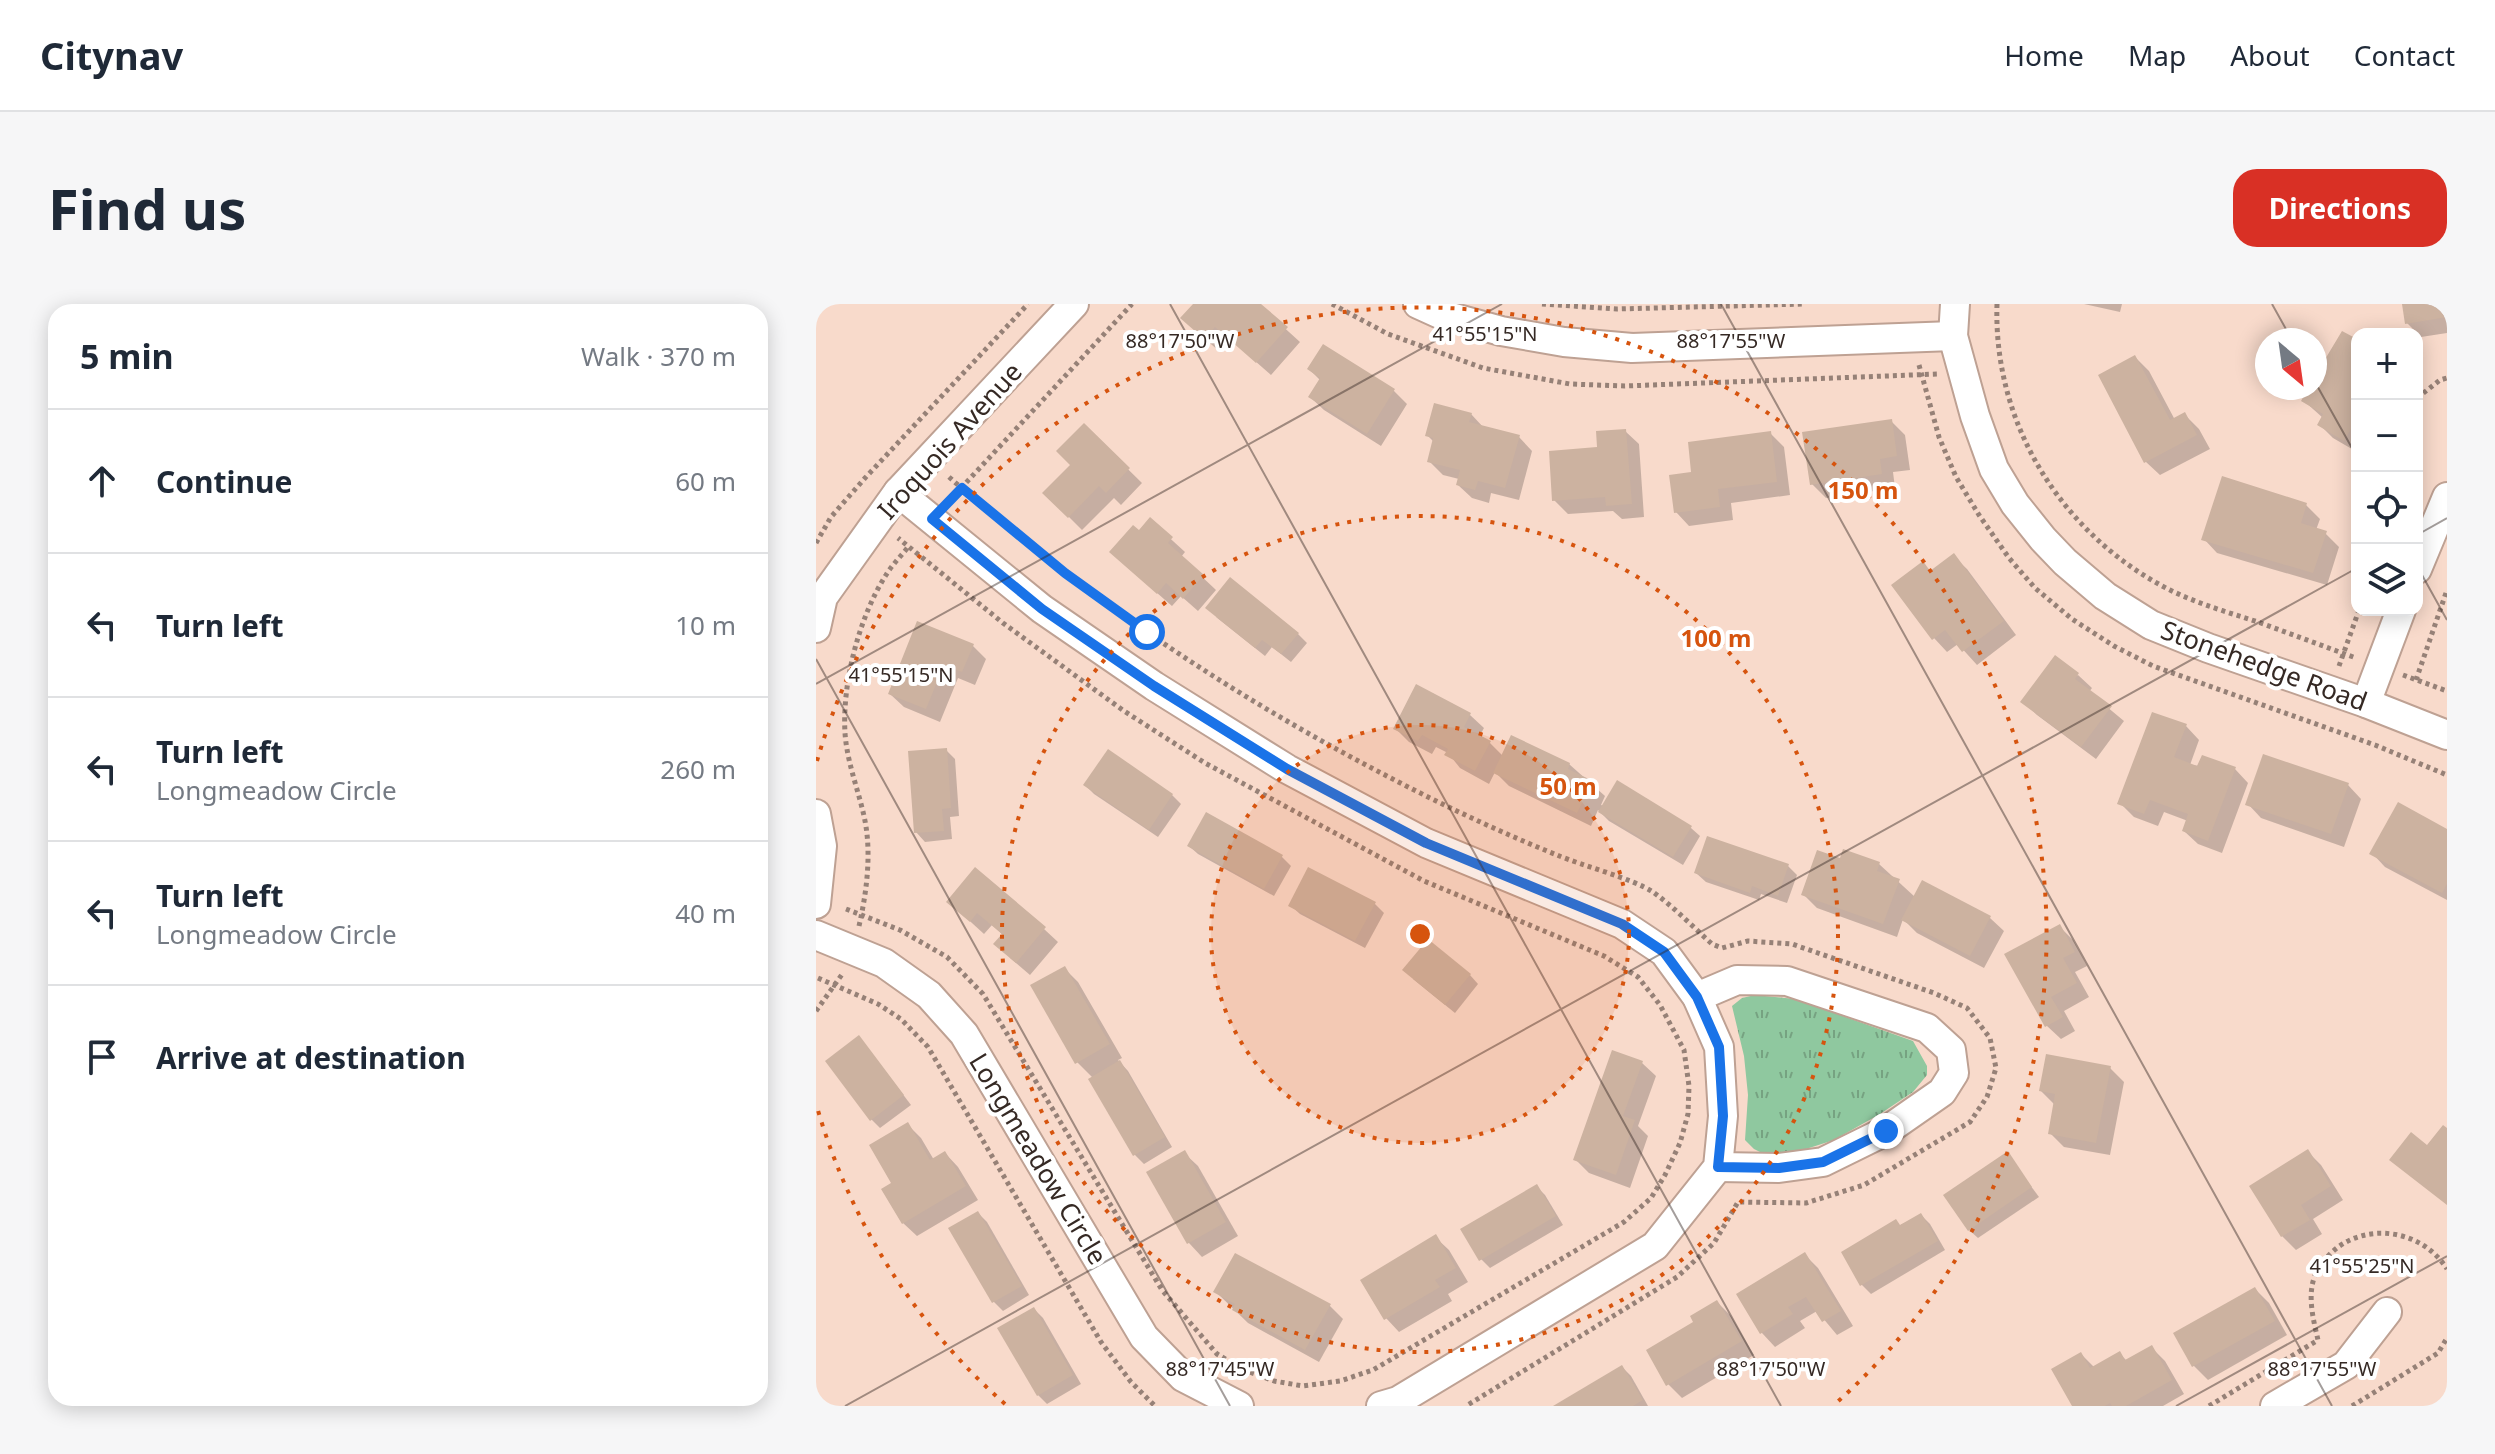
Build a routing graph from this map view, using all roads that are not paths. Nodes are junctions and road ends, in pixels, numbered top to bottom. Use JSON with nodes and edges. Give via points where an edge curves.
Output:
{"nodes":[{"id":1,"x":1074,"y":304,"type":"edge"},
{"id":2,"x":1418,"y":304,"type":"edge"},
{"id":3,"x":1955,"y":304,"type":"edge"},
{"id":4,"x":1953,"y":336,"type":"junction"},
{"id":5,"x":898,"y":492,"type":"junction"},
{"id":6,"x":2447,"y":497,"type":"edge"},
{"id":7,"x":2423,"y":555,"type":"edge"},
{"id":8,"x":2399,"y":616,"type":"edge"},
{"id":9,"x":816,"y":628,"type":"edge"},
{"id":10,"x":2366,"y":703,"type":"junction"},
{"id":11,"x":2447,"y":735,"type":"edge"},
{"id":12,"x":816,"y":814,"type":"edge"},
{"id":13,"x":816,"y":904,"type":"edge"},
{"id":14,"x":816,"y":935,"type":"edge"},
{"id":15,"x":1697,"y":997,"type":"junction"},
{"id":16,"x":1718,"y":1167,"type":"junction"},
{"id":17,"x":2387,"y":1312,"type":"dead end"},
{"id":18,"x":1239,"y":1406,"type":"edge"},
{"id":19,"x":1381,"y":1406,"type":"edge"},
{"id":20,"x":2275,"y":1406,"type":"edge"}],
"edges":[{"from":1,"to":5,"type":"street","name":"Iroquois Avenue"},
{"from":2,"to":4,"type":"street","via":[[1501,331],[1632,348]]},
{"from":3,"to":4,"type":"street","name":"Stonehedge Road"},
{"from":4,"to":10,"type":"street","name":"Stonehedge Road","via":[[1994,469],[2015,504],[2065,562],[2151,625]]},
{"from":5,"to":9,"type":"street","name":"Iroquois Avenue","via":[[823,597]]},
{"from":5,"to":15,"type":"street","via":[[1042,609],[1260,753],[1426,843],[1622,924],[1664,952]]},
{"from":6,"to":7,"type":"street"},
{"from":8,"to":10,"type":"street"},
{"from":10,"to":11,"type":"street","name":"Stonehedge Road"},
{"from":12,"to":13,"type":"street","via":[[822,846]]},
{"from":14,"to":18,"type":"street","name":"Longmeadow Circle","via":[[884,963],[929,995],[964,1034],[1144,1337],[1183,1377]]},
{"from":15,"to":16,"type":"street","via":[[1719,1047],[1723,1116]]},
{"from":15,"to":16,"type":"street","via":[[1737,980],[1787,981],[1927,1028],[1951,1050],[1954,1073],[1942,1092],[1886,1131],[1823,1162]]},
{"from":16,"to":19,"type":"street","via":[[1655,1246],[1398,1401]]},
{"from":17,"to":20,"type":"street","via":[[2346,1365]]}]}
